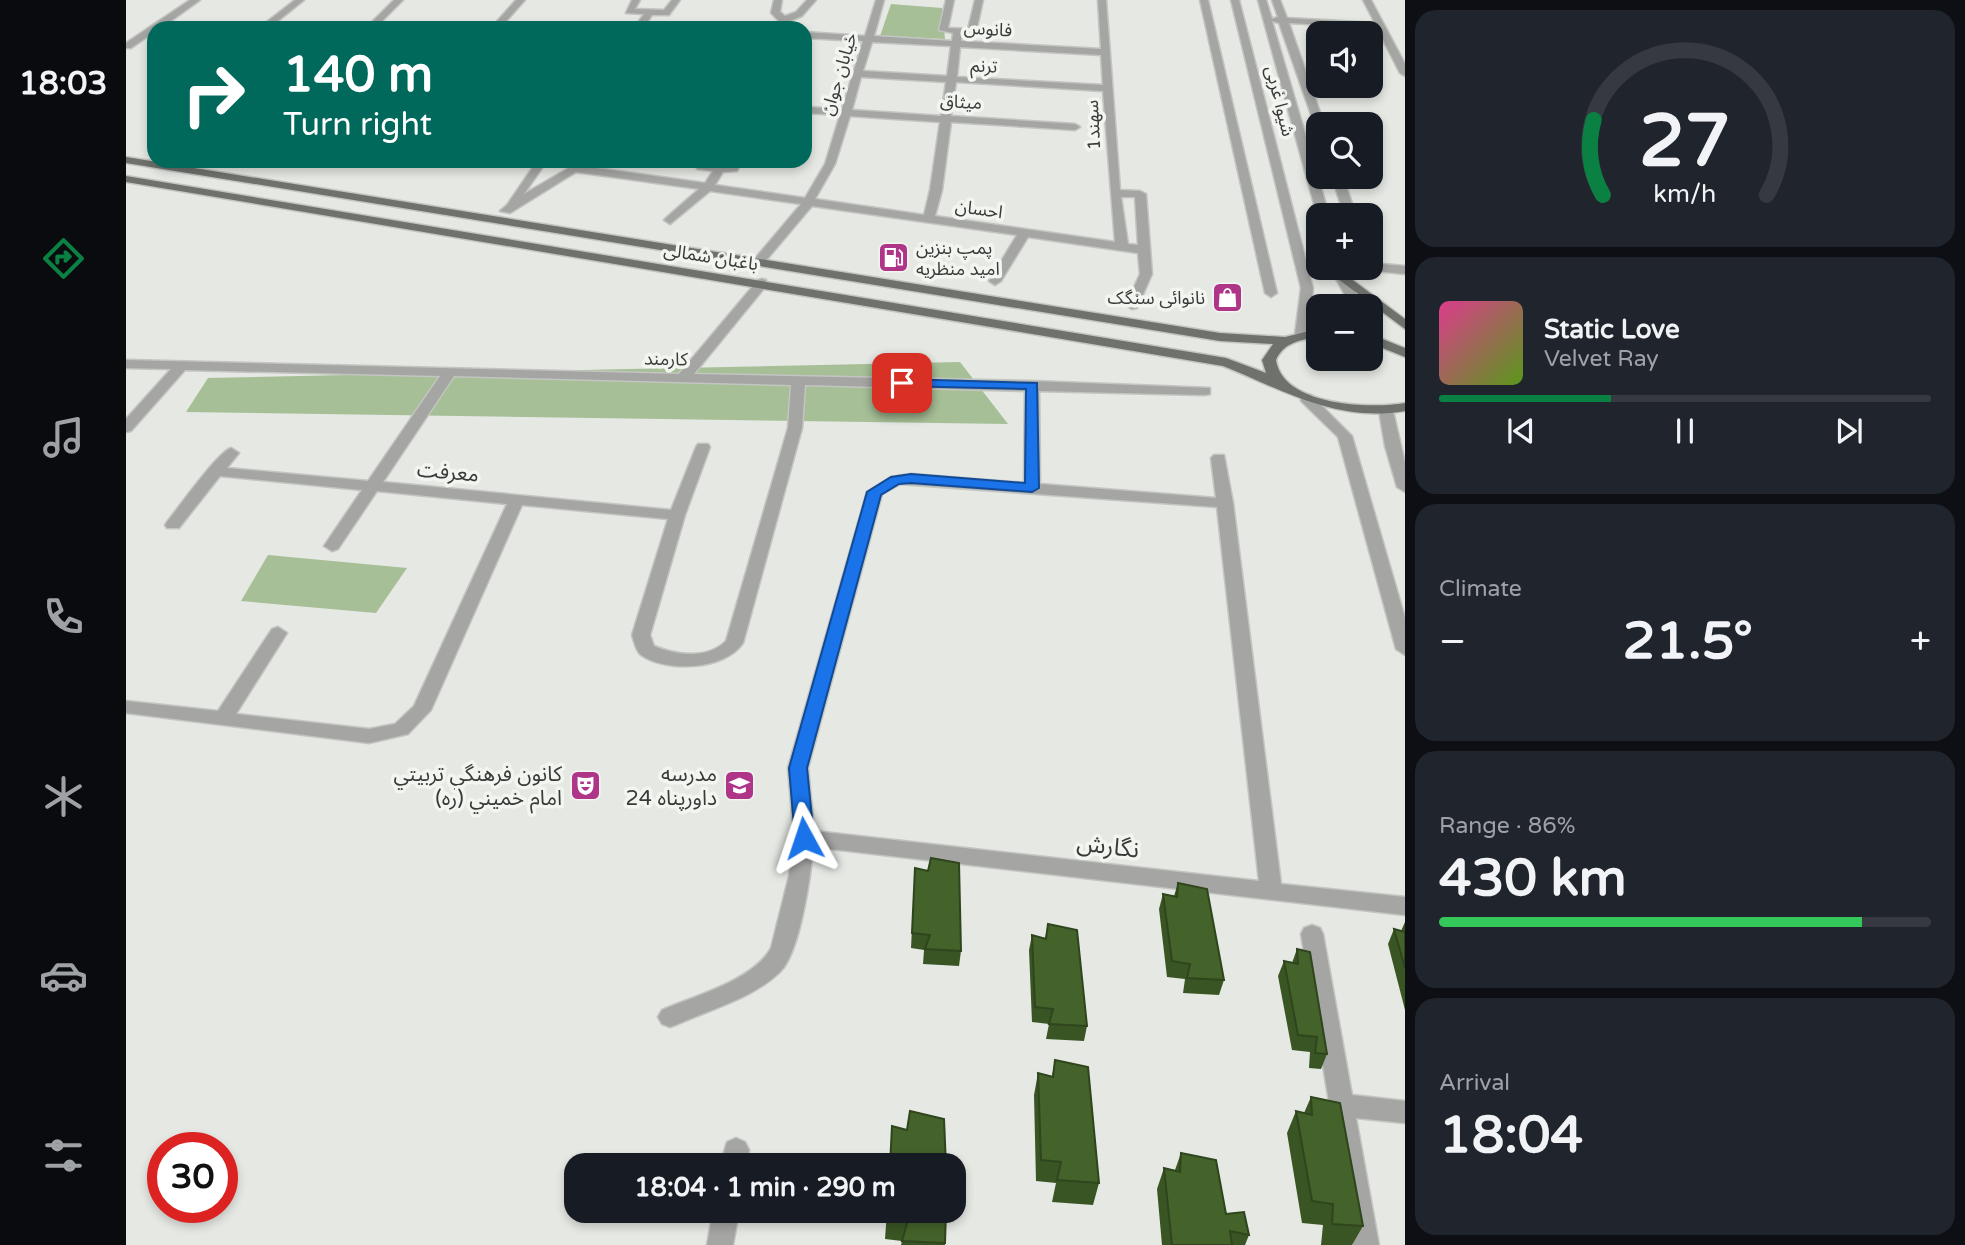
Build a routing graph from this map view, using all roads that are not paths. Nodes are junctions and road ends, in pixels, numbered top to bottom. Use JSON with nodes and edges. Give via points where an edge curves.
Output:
{"nodes":[{"id":1,"x":196,"y":0,"type":"edge"},
{"id":2,"x":300,"y":0,"type":"edge"},
{"id":3,"x":399,"y":0,"type":"edge"},
{"id":4,"x":521,"y":0,"type":"edge"},
{"id":5,"x":636,"y":0,"type":"edge"},
{"id":6,"x":676,"y":0,"type":"edge"},
{"id":7,"x":778,"y":0,"type":"edge"},
{"id":8,"x":812,"y":0,"type":"edge"},
{"id":9,"x":880,"y":0,"type":"edge"},
{"id":10,"x":950,"y":0,"type":"edge"},
{"id":11,"x":979,"y":0,"type":"edge"},
{"id":12,"x":1102,"y":0,"type":"edge"},
{"id":13,"x":1204,"y":0,"type":"edge"},
{"id":14,"x":1235,"y":0,"type":"edge"},
{"id":15,"x":1262,"y":0,"type":"edge"},
{"id":16,"x":1276,"y":0,"type":"edge"},
{"id":17,"x":1367,"y":0,"type":"edge"},
{"id":18,"x":650,"y":12,"type":"junction"},
{"id":19,"x":1268,"y":20,"type":"junction"},
{"id":20,"x":1284,"y":20,"type":"junction"},
{"id":21,"x":164,"y":21,"type":"edge"},
{"id":22,"x":272,"y":21,"type":"edge"},
{"id":23,"x":377,"y":21,"type":"edge"},
{"id":24,"x":502,"y":21,"type":"edge"},
{"id":25,"x":643,"y":21,"type":"edge"},
{"id":26,"x":780,"y":21,"type":"edge"},
{"id":27,"x":787,"y":21,"type":"edge"},
{"id":28,"x":1306,"y":21,"type":"edge"},
{"id":29,"x":1378,"y":21,"type":"edge"},
{"id":30,"x":1383,"y":30,"type":"edge"},
{"id":31,"x":958,"y":31,"type":"junction"},
{"id":32,"x":147,"y":33,"type":"edge"},
{"id":33,"x":812,"y":35,"type":"edge"},
{"id":34,"x":868,"y":38,"type":"junction"},
{"id":35,"x":955,"y":43,"type":"junction"},
{"id":36,"x":127,"y":46,"type":"edge"},
{"id":37,"x":147,"y":46,"type":"edge"},
{"id":38,"x":1394,"y":51,"type":"junction"},
{"id":39,"x":1105,"y":52,"type":"junction"},
{"id":40,"x":1405,"y":52,"type":"edge"},
{"id":41,"x":1405,"y":73,"type":"edge"},
{"id":42,"x":857,"y":74,"type":"junction"},
{"id":43,"x":949,"y":80,"type":"junction"},
{"id":44,"x":1109,"y":88,"type":"junction"},
{"id":45,"x":812,"y":111,"type":"edge"},
{"id":46,"x":1315,"y":112,"type":"edge"},
{"id":47,"x":845,"y":113,"type":"junction"},
{"id":48,"x":943,"y":119,"type":"junction"},
{"id":49,"x":1075,"y":127,"type":"dead end"},
{"id":50,"x":126,"y":160,"type":"edge"},
{"id":51,"x":147,"y":163,"type":"edge"},
{"id":52,"x":180,"y":168,"type":"edge"},
{"id":53,"x":537,"y":168,"type":"edge"},
{"id":54,"x":720,"y":168,"type":"joint"},
{"id":55,"x":734,"y":168,"type":"edge"},
{"id":56,"x":126,"y":178,"type":"edge"},
{"id":57,"x":708,"y":187,"type":"junction"},
{"id":58,"x":1115,"y":193,"type":"junction"},
{"id":59,"x":1320,"y":203,"type":"edge"},
{"id":60,"x":807,"y":204,"type":"junction"},
{"id":61,"x":503,"y":216,"type":"junction"},
{"id":62,"x":670,"y":220,"type":"dead end"},
{"id":63,"x":928,"y":220,"type":"junction"},
{"id":64,"x":1024,"y":233,"type":"junction"},
{"id":65,"x":1122,"y":247,"type":"junction"},
{"id":66,"x":1145,"y":250,"type":"junction"},
{"id":67,"x":759,"y":261,"type":"junction"},
{"id":68,"x":1383,"y":268,"type":"edge"},
{"id":69,"x":1405,"y":270,"type":"edge"},
{"id":70,"x":1348,"y":280,"type":"edge"},
{"id":71,"x":995,"y":281,"type":"dead end"},
{"id":72,"x":762,"y":283,"type":"junction"},
{"id":73,"x":1271,"y":293,"type":"dead end"},
{"id":74,"x":1132,"y":305,"type":"dead end"},
{"id":75,"x":1405,"y":326,"type":"edge"},
{"id":76,"x":1302,"y":334,"type":"junction"},
{"id":77,"x":1306,"y":334,"type":"edge"},
{"id":78,"x":1229,"y":338,"type":"junction"},
{"id":79,"x":1283,"y":340,"type":"junction"},
{"id":80,"x":1383,"y":342,"type":"edge"},
{"id":81,"x":1405,"y":353,"type":"edge"},
{"id":82,"x":1226,"y":362,"type":"junction"},
{"id":83,"x":126,"y":364,"type":"edge"},
{"id":84,"x":181,"y":366,"type":"junction"},
{"id":85,"x":449,"y":373,"type":"junction"},
{"id":86,"x":682,"y":379,"type":"junction"},
{"id":87,"x":798,"y":381,"type":"junction"},
{"id":88,"x":1032,"y":386,"type":"junction"},
{"id":89,"x":1285,"y":386,"type":"junction"},
{"id":90,"x":1205,"y":391,"type":"dead end"},
{"id":91,"x":1306,"y":398,"type":"junction"},
{"id":92,"x":1405,"y":407,"type":"edge"},
{"id":93,"x":1386,"y":411,"type":"junction"},
{"id":94,"x":126,"y":428,"type":"edge"},
{"id":95,"x":703,"y":447,"type":"dead end"},
{"id":96,"x":231,"y":453,"type":"dead end"},
{"id":97,"x":1219,"y":458,"type":"dead end"},
{"id":98,"x":215,"y":471,"type":"junction"},
{"id":99,"x":374,"y":486,"type":"junction"},
{"id":100,"x":1405,"y":487,"type":"edge"},
{"id":101,"x":1032,"y":488,"type":"junction"},
{"id":102,"x":517,"y":499,"type":"junction"},
{"id":103,"x":1225,"y":503,"type":"junction"},
{"id":104,"x":677,"y":515,"type":"junction"},
{"id":105,"x":173,"y":525,"type":"dead end"},
{"id":106,"x":332,"y":546,"type":"dead end"},
{"id":107,"x":278,"y":633,"type":"dead end"},
{"id":108,"x":1405,"y":649,"type":"edge"},
{"id":109,"x":126,"y":707,"type":"edge"},
{"id":110,"x":223,"y":719,"type":"junction"},
{"id":111,"x":804,"y":838,"type":"junction"},
{"id":112,"x":1271,"y":892,"type":"junction"},
{"id":113,"x":1405,"y":906,"type":"edge"},
{"id":114,"x":1312,"y":934,"type":"dead end"},
{"id":115,"x":670,"y":1017,"type":"dead end"},
{"id":116,"x":1342,"y":1105,"type":"junction"},
{"id":117,"x":1405,"y":1112,"type":"edge"},
{"id":118,"x":724,"y":1223,"type":"edge"},
{"id":119,"x":720,"y":1245,"type":"edge"},
{"id":120,"x":1366,"y":1245,"type":"edge"}],
"edges":[{"from":1,"to":21,"type":"street"},
{"from":2,"to":22,"type":"street"},
{"from":3,"to":23,"type":"street"},
{"from":4,"to":24,"type":"street"},
{"from":5,"to":18,"type":"street","via":[[629,11]]},
{"from":6,"to":18,"type":"street","via":[[666,13]]},
{"from":7,"to":26,"type":"street","via":[[775,13]]},
{"from":8,"to":27,"type":"street"},
{"from":9,"to":34,"type":"street","name":"خیابان جوان"},
{"from":10,"to":31,"type":"street","via":[[943,30]]},
{"from":11,"to":31,"type":"street","via":[[972,32]]},
{"from":12,"to":39,"type":"street","name":"1سهند"},
{"from":13,"to":73,"type":"street"},
{"from":14,"to":76,"type":"street","name":"شیوا غربی","via":[[1307,288]]},
{"from":15,"to":19,"type":"street","name":"شیوا غربی"},
{"from":16,"to":20,"type":"street"},
{"from":17,"to":29,"type":"street"},
{"from":18,"to":25,"type":"street"},
{"from":19,"to":20,"type":"street"},
{"from":19,"to":59,"type":"street","name":"شیوا غربی"},
{"from":20,"to":28,"type":"street"},
{"from":20,"to":46,"type":"street"},
{"from":30,"to":38,"type":"street"},
{"from":31,"to":35,"type":"street"},
{"from":32,"to":36,"type":"street"},
{"from":33,"to":34,"type":"street","name":"فانوس"},
{"from":34,"to":35,"type":"street","name":"فانوس"},
{"from":34,"to":42,"type":"street","name":"خیابان جوان"},
{"from":35,"to":39,"type":"street","name":"فانوس"},
{"from":35,"to":43,"type":"street"},
{"from":36,"to":37,"type":"street"},
{"from":38,"to":40,"type":"street"},
{"from":38,"to":41,"type":"street"},
{"from":39,"to":44,"type":"street","name":"1سهند"},
{"from":42,"to":43,"type":"street","name":"ترنم"},
{"from":42,"to":47,"type":"street","name":"خیابان جوان"},
{"from":43,"to":44,"type":"street","name":"ترنم"},
{"from":43,"to":48,"type":"street"},
{"from":44,"to":58,"type":"street","name":"1سهند"},
{"from":45,"to":47,"type":"street","name":"میثاق"},
{"from":47,"to":48,"type":"street","name":"میثاق"},
{"from":47,"to":60,"type":"street","name":"خیابان جوان","via":[[830,164]]},
{"from":48,"to":49,"type":"street","name":"میثاق"},
{"from":48,"to":63,"type":"street","via":[[936,190]]},
{"from":50,"to":51,"type":"main road","name":"باغبان شمالی"},
{"from":52,"to":61,"type":"main road","name":"باغبان شمالی"},
{"from":53,"to":61,"type":"street"},
{"from":54,"to":55,"type":"street"},
{"from":54,"to":57,"type":"street"},
{"from":56,"to":72,"type":"main road","name":"باغبان شمالی"},
{"from":57,"to":60,"type":"street","name":"احسان"},
{"from":57,"to":61,"type":"street","name":"احسان","via":[[573,168]]},
{"from":57,"to":62,"type":"street"},
{"from":58,"to":65,"type":"street","name":"1سهند"},
{"from":58,"to":66,"type":"street","via":[[1140,194]]},
{"from":60,"to":63,"type":"street","name":"احسان"},
{"from":60,"to":67,"type":"street","name":"خیابان جوان"},
{"from":61,"to":67,"type":"main road","name":"باغبان شمالی"},
{"from":63,"to":64,"type":"street","name":"احسان"},
{"from":64,"to":65,"type":"street","name":"احسان"},
{"from":64,"to":71,"type":"street"},
{"from":65,"to":66,"type":"street","name":"احسان"},
{"from":66,"to":74,"type":"street","via":[[1146,274]]},
{"from":67,"to":78,"type":"main road","name":"باغبان شمالی"},
{"from":68,"to":69,"type":"street"},
{"from":70,"to":75,"type":"main road"},
{"from":72,"to":82,"type":"main road","name":"باغبان شمالی"},
{"from":72,"to":86,"type":"street"},
{"from":76,"to":77,"type":"main road","name":"باغبان شمالی"},
{"from":76,"to":79,"type":"main road","name":"باغبان شمالی"},
{"from":78,"to":79,"type":"main road","name":"باغبان شمالی"},
{"from":78,"to":82,"type":"main road","via":[[1241,344],[1244,352],[1239,359]]},
{"from":79,"to":89,"type":"main road","via":[[1267,360]]},
{"from":80,"to":81,"type":"main road"},
{"from":82,"to":89,"type":"main road","name":"باغبان شمالی"},
{"from":83,"to":84,"type":"street","name":"کارمند"},
{"from":84,"to":85,"type":"street","name":"کارمند"},
{"from":84,"to":94,"type":"street"},
{"from":85,"to":86,"type":"street","name":"کارمند"},
{"from":85,"to":99,"type":"street"},
{"from":86,"to":87,"type":"street","name":"کارمند"},
{"from":87,"to":88,"type":"street","name":"کارمند"},
{"from":87,"to":104,"type":"street","via":[[795,428],[779,487],[734,643],[720,657],[657,655],[641,642]]},
{"from":88,"to":90,"type":"street","name":"کارمند"},
{"from":88,"to":101,"type":"street"},
{"from":89,"to":91,"type":"main road","name":"باغبان شمالی"},
{"from":91,"to":93,"type":"main road","name":"باغبان شمالی","via":[[1340,408]]},
{"from":91,"to":108,"type":"street","via":[[1345,436]]},
{"from":92,"to":93,"type":"main road","name":"باغبان شمالی"},
{"from":93,"to":100,"type":"street"},
{"from":95,"to":104,"type":"street"},
{"from":96,"to":98,"type":"street"},
{"from":97,"to":103,"type":"street"},
{"from":98,"to":99,"type":"street","name":"معرفت"},
{"from":98,"to":105,"type":"street"},
{"from":99,"to":102,"type":"street","name":"معرفت"},
{"from":99,"to":106,"type":"street"},
{"from":101,"to":103,"type":"street"},
{"from":101,"to":111,"type":"street","via":[[911,479],[896,480],[874,492],[798,768]]},
{"from":102,"to":104,"type":"street","name":"معرفت"},
{"from":102,"to":110,"type":"street","via":[[414,720],[401,729],[369,736]]},
{"from":103,"to":112,"type":"street"},
{"from":107,"to":110,"type":"street"},
{"from":109,"to":110,"type":"street"},
{"from":111,"to":112,"type":"street","name":"نگارش"},
{"from":111,"to":115,"type":"street","via":[[800,876],[774,964],[747,984]]},
{"from":112,"to":113,"type":"street","name":"نگارش"},
{"from":114,"to":116,"type":"street"},
{"from":116,"to":117,"type":"street"},
{"from":116,"to":120,"type":"street"},
{"from":118,"to":119,"type":"street"}]}
